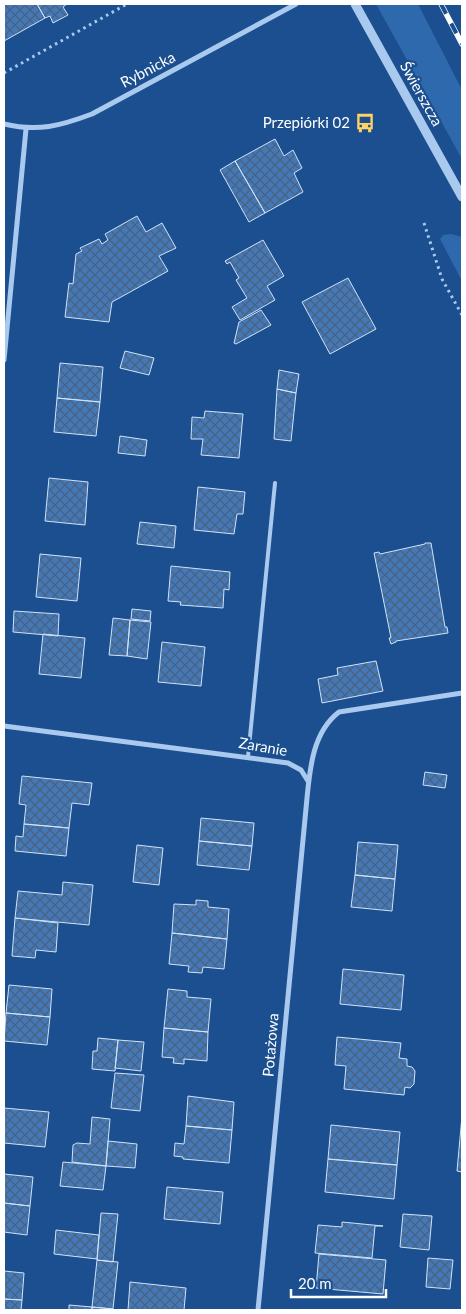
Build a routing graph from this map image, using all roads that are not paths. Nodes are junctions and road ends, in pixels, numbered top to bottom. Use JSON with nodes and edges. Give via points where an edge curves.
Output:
{"nodes":[{"id":1,"x":296,"y":4,"type":"edge"},
{"id":2,"x":355,"y":4,"type":"edge"},
{"id":3,"x":4,"y":124,"type":"edge"},
{"id":4,"x":26,"y":128,"type":"junction"},
{"id":5,"x":462,"y":196,"type":"edge"},
{"id":6,"x":4,"y":360,"type":"edge"},
{"id":7,"x":275,"y":483,"type":"dead end"},
{"id":8,"x":462,"y":693,"type":"edge"},
{"id":9,"x":4,"y":726,"type":"edge"},
{"id":10,"x":248,"y":757,"type":"junction"},
{"id":11,"x":308,"y":781,"type":"junction"},
{"id":12,"x":258,"y":1310,"type":"edge"}],
"edges":[{"from":1,"to":4,"type":"street","name":"Rybnicka","via":[[92,114],[61,125]]},
{"from":2,"to":5,"type":"street","name":"Świerszcza"},
{"from":3,"to":4,"type":"street","name":"Rybnicka"},
{"from":4,"to":6,"type":"street"},
{"from":7,"to":10,"type":"lane"},
{"from":8,"to":11,"type":"street","via":[[339,712],[328,720],[317,740]]},
{"from":9,"to":10,"type":"street","name":"Zaranie"},
{"from":10,"to":11,"type":"street","name":"Zaranie","via":[[288,763],[301,770]]},
{"from":11,"to":12,"type":"street","name":"Potażowa"}]}
